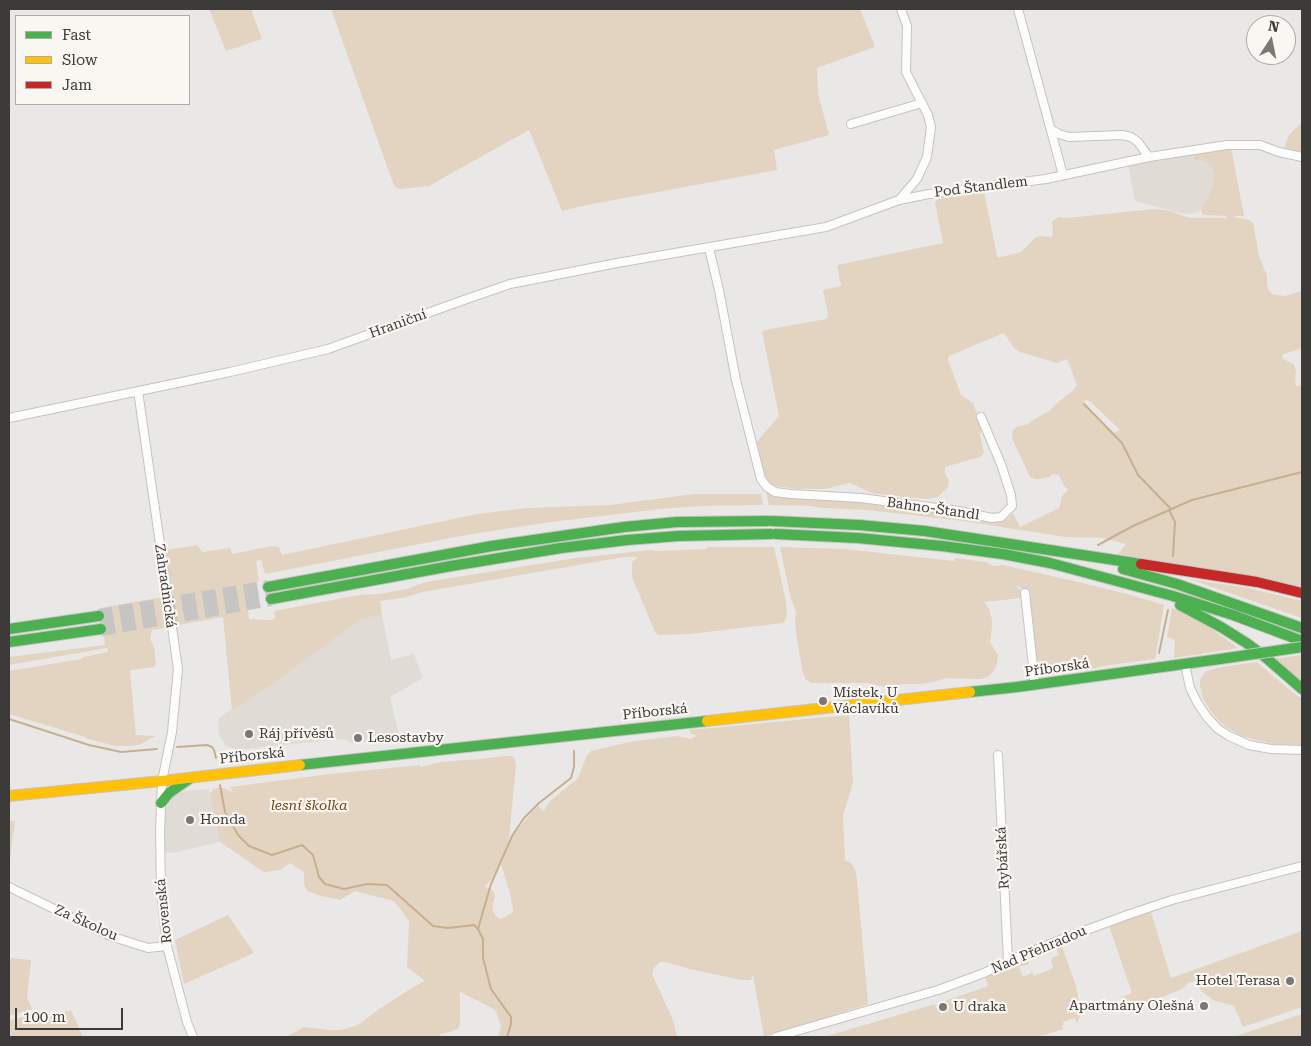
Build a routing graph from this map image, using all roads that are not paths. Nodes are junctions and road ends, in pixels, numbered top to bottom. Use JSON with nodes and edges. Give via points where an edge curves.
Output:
{"nodes":[{"id":1,"x":901,"y":9,"type":"edge"},
{"id":2,"x":1018,"y":9,"type":"edge"},
{"id":3,"x":922,"y":103,"type":"junction"},
{"id":4,"x":851,"y":124,"type":"dead end"},
{"id":5,"x":1052,"y":130,"type":"junction"},
{"id":6,"x":1149,"y":157,"type":"junction"},
{"id":7,"x":1302,"y":157,"type":"edge"},
{"id":8,"x":1064,"y":175,"type":"junction"},
{"id":9,"x":900,"y":200,"type":"junction"},
{"id":10,"x":789,"y":234,"type":"joint"},
{"id":11,"x":709,"y":248,"type":"junction"},
{"id":12,"x":138,"y":391,"type":"junction"},
{"id":13,"x":981,"y":417,"type":"dead end"},
{"id":14,"x":9,"y":418,"type":"edge"},
{"id":15,"x":1032,"y":548,"type":"junction"},
{"id":16,"x":1097,"y":575,"type":"junction"},
{"id":17,"x":268,"y":587,"type":"tunnel mouth"},
{"id":18,"x":1025,"y":593,"type":"dead end"},
{"id":19,"x":1302,"y":594,"type":"edge"},
{"id":20,"x":271,"y":599,"type":"tunnel mouth"},
{"id":21,"x":99,"y":616,"type":"tunnel mouth"},
{"id":22,"x":1302,"y":628,"type":"edge"},
{"id":23,"x":9,"y":629,"type":"edge"},
{"id":24,"x":101,"y":629,"type":"tunnel mouth"},
{"id":25,"x":1302,"y":641,"type":"edge"},
{"id":26,"x":9,"y":642,"type":"edge"},
{"id":27,"x":1302,"y":647,"type":"edge"},
{"id":28,"x":1185,"y":664,"type":"junction"},
{"id":29,"x":1035,"y":684,"type":"junction"},
{"id":30,"x":1302,"y":689,"type":"edge"},
{"id":31,"x":1302,"y":750,"type":"edge"},
{"id":32,"x":998,"y":755,"type":"dead end"},
{"id":33,"x":192,"y":777,"type":"junction"},
{"id":34,"x":162,"y":781,"type":"junction"},
{"id":35,"x":9,"y":796,"type":"edge"},
{"id":36,"x":161,"y":803,"type":"junction"},
{"id":37,"x":1302,"y":866,"type":"edge"},
{"id":38,"x":9,"y":887,"type":"edge"},
{"id":39,"x":167,"y":946,"type":"junction"},
{"id":40,"x":1008,"y":961,"type":"junction"},
{"id":41,"x":193,"y":1037,"type":"edge"},
{"id":42,"x":776,"y":1037,"type":"edge"}],
"edges":[{"from":1,"to":3,"type":"street","name":"Pod Štandlem","via":[[907,26],[906,72]]},
{"from":2,"to":5,"type":"street"},
{"from":3,"to":4,"type":"street"},
{"from":3,"to":9,"type":"street","name":"Pod Štandlem","via":[[931,128],[927,157],[917,179]]},
{"from":5,"to":6,"type":"street","via":[[1069,137],[1131,137]]},
{"from":5,"to":8,"type":"street"},
{"from":6,"to":7,"type":"street","name":"Pod Štandlem","via":[[1227,145],[1260,145]]},
{"from":6,"to":8,"type":"street","name":"Pod Štandlem"},
{"from":8,"to":9,"type":"street","name":"Pod Štandlem"},
{"from":9,"to":10,"type":"street","name":"Pod Štandlem","via":[[826,227]]},
{"from":10,"to":11,"type":"street","name":"Hraniční"},
{"from":11,"to":12,"type":"street","name":"Hraniční","via":[[510,284],[328,349]]},
{"from":11,"to":13,"type":"street","name":"Bahno-Štandl","via":[[736,380],[761,479],[775,492],[861,498],[1001,517],[1012,506],[1011,495]]},
{"from":12,"to":14,"type":"street","name":"Hraniční"},
{"from":12,"to":34,"type":"street","name":"Zahradnická","via":[[178,669],[172,732]]},
{"from":15,"to":17,"type":"main road","via":[[969,537],[859,525],[770,521],[677,522],[492,546]]},
{"from":15,"to":19,"type":"main road","via":[[1258,582]]},
{"from":15,"to":22,"type":"main road","via":[[1177,584]]},
{"from":16,"to":20,"type":"main road","via":[[1003,554],[858,538],[773,534],[669,537],[560,548]]},
{"from":16,"to":25,"type":"main road","via":[[1233,615]]},
{"from":16,"to":30,"type":"main road","via":[[1160,596],[1221,627],[1264,656]]},
{"from":18,"to":29,"type":"street"},
{"from":21,"to":23,"type":"main road"},
{"from":24,"to":26,"type":"main road"},
{"from":27,"to":28,"type":"main road","name":"Příborská","bridge":true},
{"from":28,"to":29,"type":"main road","name":"Příborská"},
{"from":28,"to":31,"type":"street","via":[[1190,688],[1198,704],[1218,728],[1249,745]]},
{"from":29,"to":33,"type":"main road","name":"Příborská"},
{"from":32,"to":40,"type":"street","name":"Rybářská"},
{"from":33,"to":34,"type":"main road","name":"Příborská"},
{"from":33,"to":36,"type":"main road","via":[[169,793]]},
{"from":34,"to":35,"type":"main road","name":"Příborská"},
{"from":34,"to":36,"type":"street","name":"Rovenská"},
{"from":36,"to":39,"type":"street","name":"Rovenská","via":[[160,890]]},
{"from":37,"to":40,"type":"street","name":"Nad Přehradou","via":[[1172,900]]},
{"from":38,"to":39,"type":"street","name":"Za Školou","via":[[110,936],[148,948]]},
{"from":39,"to":41,"type":"street","name":"Rovenská"},
{"from":40,"to":42,"type":"street","name":"Nad Přehradou","via":[[984,974],[938,990]]}]}
